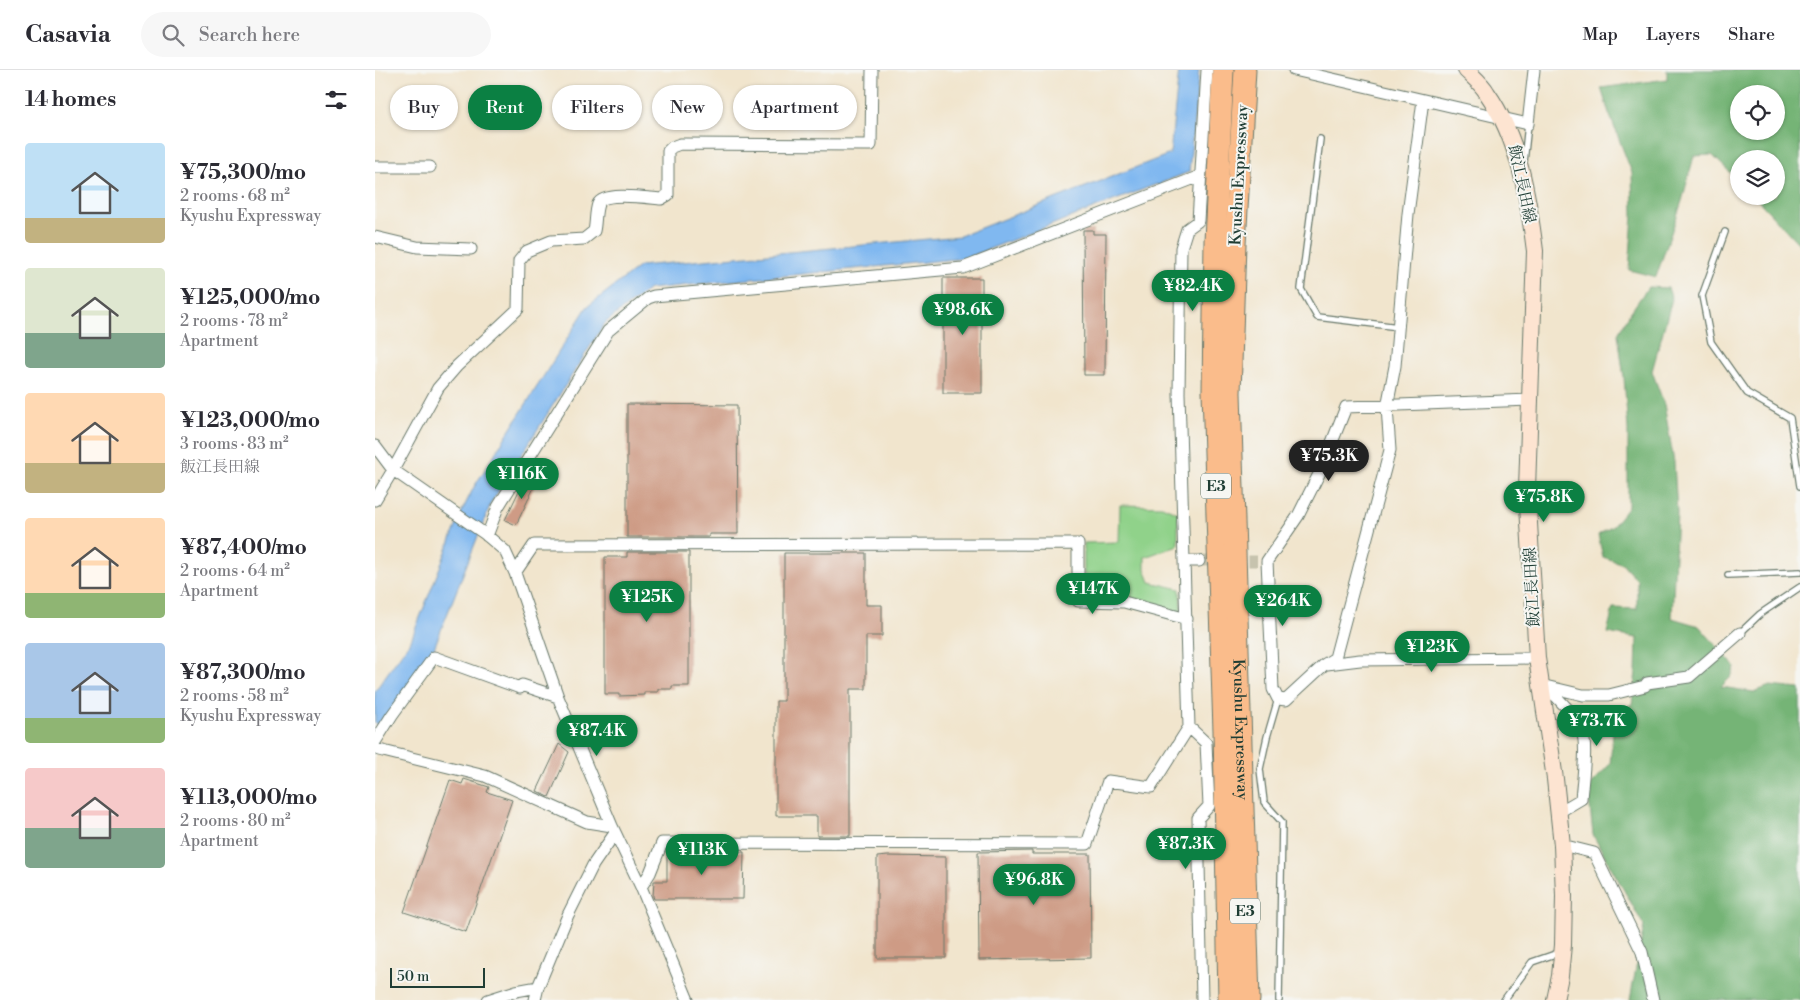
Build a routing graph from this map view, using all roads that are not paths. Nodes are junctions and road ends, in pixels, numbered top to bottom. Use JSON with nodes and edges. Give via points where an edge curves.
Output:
{"nodes":[{"id":1,"x":872,"y":70,"type":"edge"},
{"id":2,"x":1207,"y":70,"type":"edge"},
{"id":3,"x":1223,"y":70,"type":"edge"},
{"id":4,"x":1245,"y":70,"type":"edge"},
{"id":5,"x":1294,"y":70,"type":"edge"},
{"id":6,"x":1466,"y":70,"type":"edge"},
{"id":7,"x":1534,"y":70,"type":"edge"},
{"id":8,"x":1423,"y":100,"type":"junction"},
{"id":9,"x":1501,"y":118,"type":"junction"},
{"id":10,"x":1529,"y":124,"type":"junction"},
{"id":11,"x":1320,"y":140,"type":"dead end"},
{"id":12,"x":375,"y":167,"type":"edge"},
{"id":13,"x":430,"y":167,"type":"dead end"},
{"id":14,"x":1200,"y":176,"type":"junction"},
{"id":15,"x":1523,"y":177,"type":"junction"},
{"id":16,"x":1725,"y":232,"type":"dead end"},
{"id":17,"x":375,"y":237,"type":"edge"},
{"id":18,"x":1225,"y":243,"type":"junction"},
{"id":19,"x":471,"y":248,"type":"dead end"},
{"id":20,"x":1399,"y":327,"type":"junction"},
{"id":21,"x":1530,"y":400,"type":"junction"},
{"id":22,"x":1387,"y":407,"type":"junction"},
{"id":23,"x":375,"y":446,"type":"edge"},
{"id":24,"x":393,"y":470,"type":"junction"},
{"id":25,"x":1800,"y":486,"type":"edge"},
{"id":26,"x":375,"y":500,"type":"edge"},
{"id":27,"x":486,"y":535,"type":"junction"},
{"id":28,"x":1185,"y":561,"type":"junction"},
{"id":29,"x":1199,"y":561,"type":"tunnel mouth"},
{"id":30,"x":1800,"y":572,"type":"edge"},
{"id":31,"x":515,"y":573,"type":"junction"},
{"id":32,"x":1727,"y":574,"type":"dead end"},
{"id":33,"x":1800,"y":587,"type":"edge"},
{"id":34,"x":1187,"y":619,"type":"junction"},
{"id":35,"x":1740,"y":633,"type":"joint"},
{"id":36,"x":1537,"y":658,"type":"junction"},
{"id":37,"x":1325,"y":664,"type":"junction"},
{"id":38,"x":1541,"y":685,"type":"junction"},
{"id":39,"x":558,"y":697,"type":"junction"},
{"id":40,"x":1278,"y":698,"type":"junction"},
{"id":41,"x":1189,"y":727,"type":"junction"},
{"id":42,"x":375,"y":742,"type":"edge"},
{"id":43,"x":375,"y":749,"type":"edge"},
{"id":44,"x":1559,"y":812,"type":"junction"},
{"id":45,"x":1234,"y":823,"type":"junction"},
{"id":46,"x":614,"y":829,"type":"junction"},
{"id":47,"x":1562,"y":845,"type":"junction"},
{"id":48,"x":641,"y":887,"type":"junction"},
{"id":49,"x":1562,"y":952,"type":"junction"},
{"id":50,"x":538,"y":987,"type":"junction"},
{"id":51,"x":489,"y":1000,"type":"edge"},
{"id":52,"x":535,"y":1000,"type":"edge"},
{"id":53,"x":687,"y":1000,"type":"edge"},
{"id":54,"x":1202,"y":1000,"type":"edge"},
{"id":55,"x":1229,"y":1000,"type":"edge"},
{"id":56,"x":1249,"y":1000,"type":"edge"},
{"id":57,"x":1279,"y":1000,"type":"edge"},
{"id":58,"x":1504,"y":1000,"type":"edge"},
{"id":59,"x":1555,"y":1000,"type":"edge"},
{"id":60,"x":1653,"y":1000,"type":"edge"}],
"edges":[{"from":1,"to":24,"type":"street","via":[[871,145],[680,144],[668,151],[668,195],[665,198],[602,198],[597,205],[595,231],[584,239],[551,241],[527,251],[519,261],[518,309],[438,388]]},
{"from":2,"to":14,"type":"street"},
{"from":3,"to":18,"type":"highway","name":"Kyushu Expressway","number":"E3"},
{"from":4,"to":18,"type":"highway","name":"Kyushu Expressway","number":"E3"},
{"from":5,"to":8,"type":"street"},
{"from":6,"to":9,"type":"main road","name":"飯江長田線","via":[[1487,92]]},
{"from":7,"to":10,"type":"street"},
{"from":8,"to":9,"type":"street"},
{"from":8,"to":20,"type":"street","via":[[1408,214]]},
{"from":9,"to":10,"type":"street"},
{"from":9,"to":15,"type":"main road","name":"飯江長田線","via":[[1512,138]]},
{"from":10,"to":15,"type":"lane"},
{"from":11,"to":20,"type":"lane","via":[[1301,289],[1317,317]]},
{"from":12,"to":13,"type":"street"},
{"from":14,"to":27,"type":"street","via":[[963,268],[648,298],[608,331],[498,508]]},
{"from":14,"to":28,"type":"street","via":[[1198,221],[1187,229],[1181,248],[1179,393]]},
{"from":15,"to":21,"type":"main road","name":"飯江長田線","via":[[1535,251]]},
{"from":16,"to":25,"type":"lane","via":[[1702,296],[1711,342],[1747,392],[1790,418]]},
{"from":17,"to":19,"type":"street","via":[[417,247]]},
{"from":18,"to":45,"type":"highway","name":"Kyushu Expressway","number":"E3","via":[[1230,393]]},
{"from":20,"to":22,"type":"street"},
{"from":21,"to":22,"type":"street"},
{"from":21,"to":36,"type":"main road","name":"飯江長田線","via":[[1527,489]]},
{"from":22,"to":37,"type":"street","via":[[1390,450],[1335,658]]},
{"from":22,"to":40,"type":"street","via":[[1346,407],[1321,470],[1298,516],[1262,561],[1273,690]]},
{"from":23,"to":24,"type":"street"},
{"from":24,"to":26,"type":"street"},
{"from":24,"to":27,"type":"street"},
{"from":27,"to":31,"type":"street","via":[[505,551]]},
{"from":28,"to":29,"type":"street"},
{"from":28,"to":34,"type":"street"},
{"from":30,"to":32,"type":"lane"},
{"from":31,"to":34,"type":"street","via":[[534,545],[1077,544],[1078,601],[1124,602]]},
{"from":31,"to":39,"type":"street"},
{"from":33,"to":35,"type":"lane","via":[[1760,614]]},
{"from":34,"to":41,"type":"street"},
{"from":35,"to":38,"type":"street","via":[[1689,677],[1647,683],[1609,695],[1583,695]]},
{"from":36,"to":37,"type":"street","via":[[1360,660]]},
{"from":36,"to":38,"type":"main road","name":"飯江長田線"},
{"from":37,"to":40,"type":"street","via":[[1286,700]]},
{"from":38,"to":44,"type":"main road","name":"飯江長田線"},
{"from":38,"to":44,"type":"street","via":[[1559,698],[1583,733],[1581,798]]},
{"from":39,"to":42,"type":"street","via":[[522,685],[520,688],[434,657]]},
{"from":39,"to":46,"type":"street"},
{"from":40,"to":57,"type":"lane","via":[[1260,769],[1264,802],[1281,822]]},
{"from":41,"to":48,"type":"street","via":[[1151,787],[1109,781],[1087,844],[662,843]]},
{"from":41,"to":54,"type":"street","via":[[1206,743],[1209,806],[1198,818]]},
{"from":43,"to":46,"type":"street","via":[[485,776],[587,822]]},
{"from":44,"to":47,"type":"main road","name":"飯江長田線"},
{"from":45,"to":55,"type":"highway","name":"Kyushu Expressway","number":"E3"},
{"from":45,"to":56,"type":"highway","name":"Kyushu Expressway","number":"E3"},
{"from":46,"to":48,"type":"street"},
{"from":46,"to":50,"type":"street","via":[[593,865]]},
{"from":47,"to":49,"type":"main road","name":"飯江長田線"},
{"from":47,"to":60,"type":"street","via":[[1594,853],[1642,952]]},
{"from":48,"to":53,"type":"street"},
{"from":49,"to":58,"type":"lane","via":[[1532,962]]},
{"from":49,"to":59,"type":"main road","name":"飯江長田線"},
{"from":50,"to":51,"type":"street"},
{"from":50,"to":52,"type":"street"}]}
